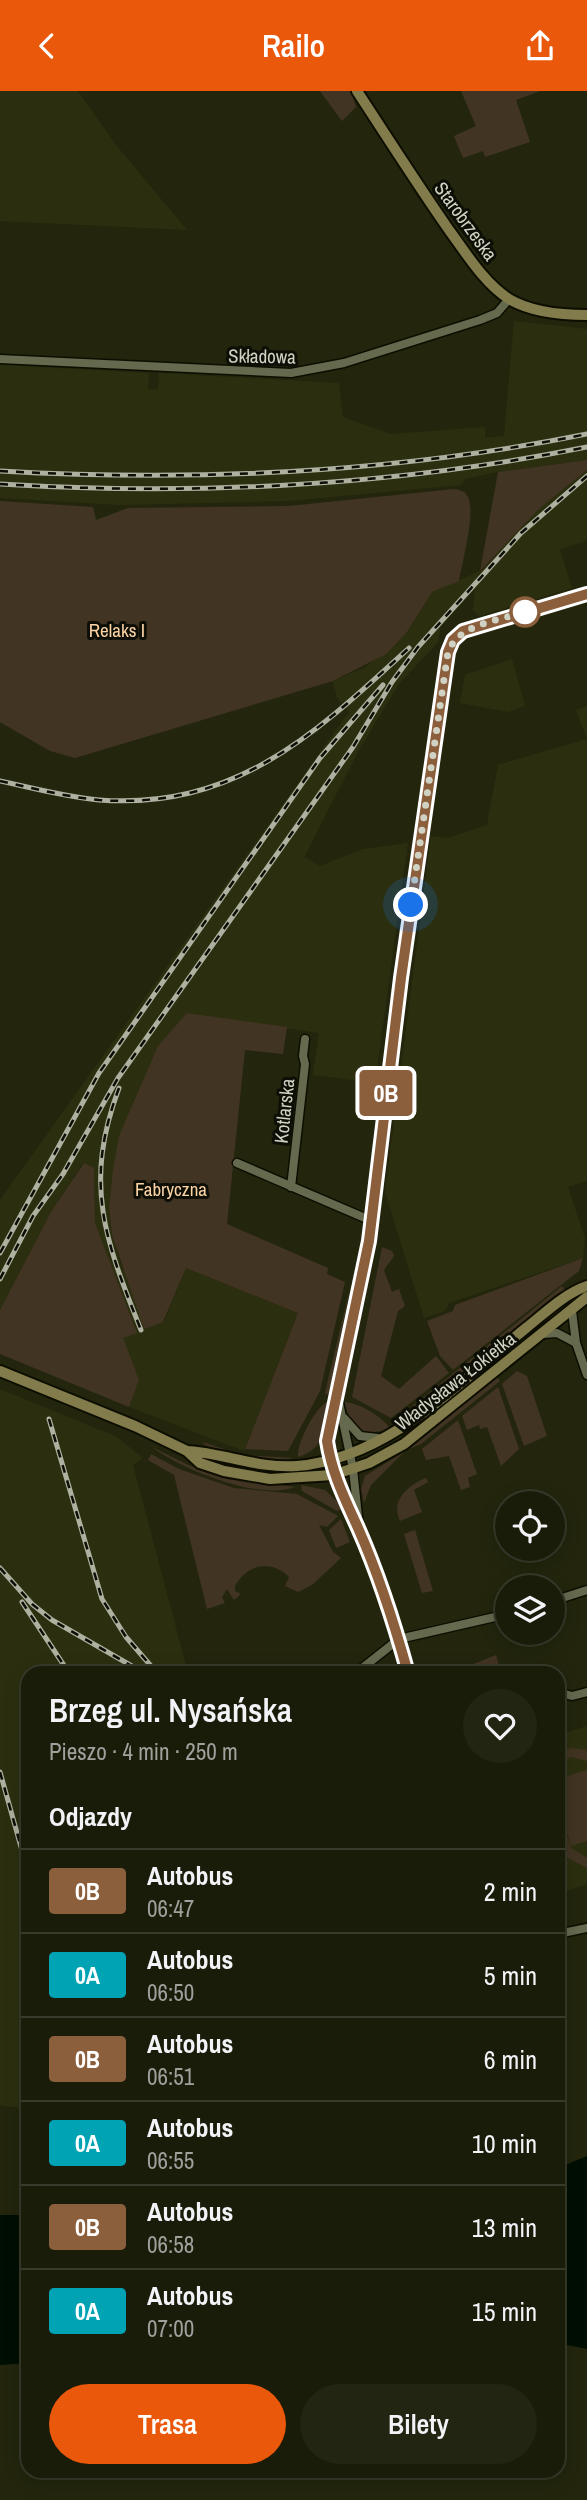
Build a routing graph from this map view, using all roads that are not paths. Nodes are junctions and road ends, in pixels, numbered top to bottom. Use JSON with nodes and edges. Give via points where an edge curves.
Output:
{"nodes":[{"id":1,"x":357,"y":91,"type":"edge"},
{"id":2,"x":509,"y":299,"type":"junction"},
{"id":3,"x":587,"y":315,"type":"edge"},
{"id":4,"x":0,"y":359,"type":"edge"},
{"id":5,"x":587,"y":594,"type":"edge"},
{"id":6,"x":305,"y":1039,"type":"dead end"},
{"id":7,"x":237,"y":1163,"type":"dead end"},
{"id":8,"x":291,"y":1187,"type":"junction"},
{"id":9,"x":372,"y":1221,"type":"junction"},
{"id":10,"x":587,"y":1286,"type":"edge"},
{"id":11,"x":587,"y":1297,"type":"edge"},
{"id":12,"x":572,"y":1311,"type":"junction"},
{"id":13,"x":543,"y":1334,"type":"junction"},
{"id":14,"x":576,"y":1343,"type":"junction"},
{"id":15,"x":0,"y":1371,"type":"edge"},
{"id":16,"x":587,"y":1375,"type":"edge"},
{"id":17,"x":338,"y":1398,"type":"junction"},
{"id":18,"x":340,"y":1412,"type":"junction"},
{"id":19,"x":388,"y":1437,"type":"junction"},
{"id":20,"x":187,"y":1451,"type":"junction"},
{"id":21,"x":350,"y":1455,"type":"junction"},
{"id":22,"x":330,"y":1461,"type":"junction"},
{"id":23,"x":354,"y":1469,"type":"junction"},
{"id":24,"x":333,"y":1475,"type":"junction"},
{"id":25,"x":359,"y":1529,"type":"junction"},
{"id":26,"x":587,"y":1590,"type":"edge"},
{"id":27,"x":565,"y":1597,"type":"edge"},
{"id":28,"x":495,"y":1616,"type":"edge"},
{"id":29,"x":400,"y":1639,"type":"junction"},
{"id":30,"x":365,"y":1666,"type":"edge"},
{"id":31,"x":406,"y":1666,"type":"edge"},
{"id":32,"x":587,"y":1692,"type":"edge"},
{"id":33,"x":565,"y":1694,"type":"edge"},
{"id":34,"x":587,"y":1928,"type":"edge"},
{"id":35,"x":565,"y":1933,"type":"edge"}],
"edges":[{"from":1,"to":2,"type":"main road","name":"Starobrzeska","via":[[463,249]]},
{"from":2,"to":3,"type":"main road","name":"Starobrzeska","via":[[566,315]]},
{"from":2,"to":4,"type":"street","name":"Składowa","via":[[496,313],[480,320],[308,372]]},
{"from":5,"to":9,"type":"street","via":[[473,628],[458,635],[448,652],[381,1126]]},
{"from":6,"to":8,"type":"street","name":"Kotlarska"},
{"from":7,"to":8,"type":"street"},
{"from":8,"to":9,"type":"street"},
{"from":9,"to":17,"type":"street"},
{"from":10,"to":19,"type":"main road","name":"Władysława Łokietka","via":[[547,1311]]},
{"from":11,"to":12,"type":"main road","name":"Władysława Łokietka"},
{"from":12,"to":13,"type":"main road","name":"Władysława Łokietka"},
{"from":12,"to":14,"type":"street"},
{"from":13,"to":14,"type":"street","via":[[557,1333]]},
{"from":13,"to":23,"type":"main road","name":"Władysława Łokietka","via":[[404,1444]]},
{"from":14,"to":16,"type":"street"},
{"from":15,"to":20,"type":"main road","name":"Władysława Łokietka"},
{"from":17,"to":18,"type":"street"},
{"from":17,"to":22,"type":"street","via":[[327,1441]]},
{"from":18,"to":19,"type":"street","via":[[360,1436]]},
{"from":18,"to":21,"type":"street"},
{"from":19,"to":21,"type":"main road","name":"Władysława Łokietka"},
{"from":20,"to":22,"type":"main road","name":"Władysława Łokietka","via":[[262,1466]]},
{"from":20,"to":24,"type":"main road","name":"Władysława Łokietka","via":[[201,1463],[245,1476],[297,1479]]},
{"from":21,"to":22,"type":"main road","name":"Władysława Łokietka"},
{"from":21,"to":23,"type":"street"},
{"from":22,"to":24,"type":"street"},
{"from":23,"to":24,"type":"main road","name":"Władysława Łokietka"},
{"from":23,"to":25,"type":"street"},
{"from":24,"to":25,"type":"street"},
{"from":25,"to":29,"type":"street"},
{"from":26,"to":27,"type":"street"},
{"from":28,"to":29,"type":"street"},
{"from":29,"to":30,"type":"street"},
{"from":29,"to":31,"type":"street"},
{"from":32,"to":33,"type":"street"},
{"from":34,"to":35,"type":"street"}]}
